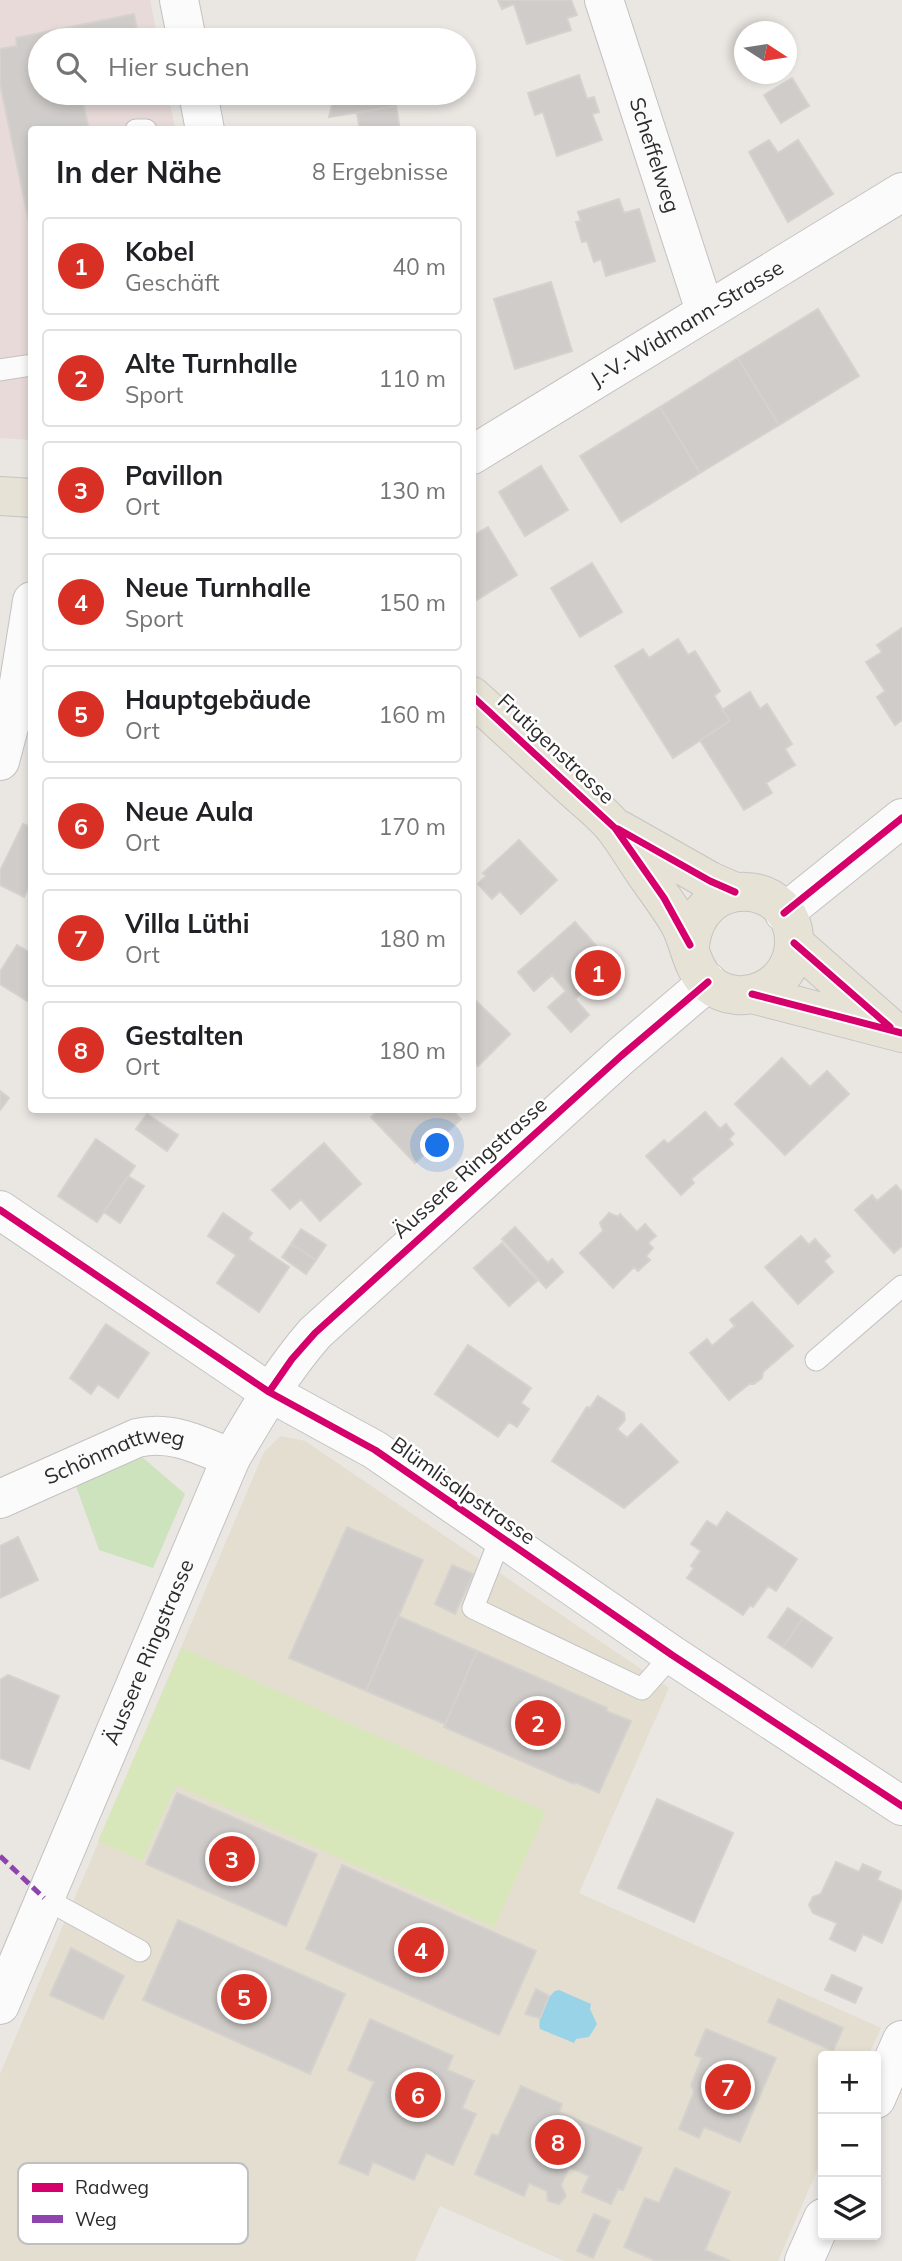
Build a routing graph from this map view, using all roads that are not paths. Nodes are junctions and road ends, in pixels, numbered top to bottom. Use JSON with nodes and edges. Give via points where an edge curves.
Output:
{"nodes":[{"id":1,"x":179,"y":0,"type":"edge"},
{"id":2,"x":604,"y":0,"type":"edge"},
{"id":3,"x":185,"y":28,"type":"edge"},
{"id":4,"x":200,"y":105,"type":"edge"},
{"id":5,"x":204,"y":126,"type":"edge"},
{"id":6,"x":902,"y":192,"type":"edge"},
{"id":7,"x":705,"y":311,"type":"junction"},
{"id":8,"x":28,"y":366,"type":"edge"},
{"id":9,"x":0,"y":370,"type":"edge"},
{"id":10,"x":476,"y":453,"type":"edge"},
{"id":11,"x":0,"y":496,"type":"edge"},
{"id":12,"x":28,"y":498,"type":"edge"},
{"id":13,"x":28,"y":626,"type":"edge"},
{"id":14,"x":476,"y":700,"type":"edge"},
{"id":15,"x":0,"y":761,"type":"edge"},
{"id":16,"x":902,"y":818,"type":"edge"},
{"id":17,"x":615,"y":828,"type":"junction"},
{"id":18,"x":735,"y":891,"type":"junction"},
{"id":19,"x":789,"y":928,"type":"junction"},
{"id":20,"x":690,"y":945,"type":"junction"},
{"id":21,"x":708,"y":982,"type":"junction"},
{"id":22,"x":752,"y":995,"type":"junction"},
{"id":23,"x":897,"y":1031,"type":"edge"},
{"id":24,"x":0,"y":1210,"type":"edge"},
{"id":25,"x":902,"y":1286,"type":"edge"},
{"id":26,"x":816,"y":1360,"type":"dead end"},
{"id":27,"x":270,"y":1392,"type":"junction"},
{"id":28,"x":231,"y":1458,"type":"junction"},
{"id":29,"x":0,"y":1499,"type":"edge"},
{"id":30,"x":500,"y":1539,"type":"junction"},
{"id":31,"x":672,"y":1655,"type":"junction"},
{"id":32,"x":902,"y":1806,"type":"edge"},
{"id":33,"x":44,"y":1898,"type":"junction"},
{"id":34,"x":140,"y":1951,"type":"dead end"},
{"id":35,"x":0,"y":2005,"type":"edge"},
{"id":36,"x":902,"y":2040,"type":"edge"},
{"id":37,"x":881,"y":2088,"type":"edge"},
{"id":38,"x":818,"y":2229,"type":"edge"},
{"id":39,"x":804,"y":2261,"type":"edge"}],
"edges":[{"from":1,"to":3,"type":"street"},
{"from":2,"to":7,"type":"street","name":"Scheffelweg"},
{"from":4,"to":5,"type":"street"},
{"from":6,"to":7,"type":"street","name":"J.-V.-Widmann-Strasse"},
{"from":7,"to":10,"type":"street","name":"J.-V.-Widmann-Strasse"},
{"from":8,"to":9,"type":"lane"},
{"from":11,"to":12,"type":"main road"},
{"from":13,"to":15,"type":"street"},
{"from":14,"to":17,"type":"main road","name":"Frutigenstrasse"},
{"from":16,"to":19,"type":"street"},
{"from":17,"to":18,"type":"main road","name":"Frutigenstrasse"},
{"from":17,"to":20,"type":"main road","name":"Frutigenstrasse"},
{"from":18,"to":19,"type":"main road","via":[[749,891],[775,902]]},
{"from":18,"to":20,"type":"main road","via":[[702,909]]},
{"from":19,"to":22,"type":"main road","via":[[792,957],[782,976]]},
{"from":19,"to":23,"type":"main road"},
{"from":20,"to":21,"type":"main road","via":[[695,966]]},
{"from":21,"to":22,"type":"main road","via":[[728,994]]},
{"from":21,"to":27,"type":"street","name":"Äussere Ringstrasse","via":[[314,1333]]},
{"from":22,"to":23,"type":"main road"},
{"from":24,"to":27,"type":"street","name":"Blümlisalpstrasse"},
{"from":25,"to":26,"type":"lane"},
{"from":27,"to":28,"type":"street","name":"Äussere Ringstrasse"},
{"from":27,"to":30,"type":"street","name":"Blümlisalpstrasse","via":[[375,1450]]},
{"from":28,"to":29,"type":"street","name":"Schönmattweg","via":[[187,1440],[151,1435]]},
{"from":28,"to":33,"type":"street","name":"Äussere Ringstrasse"},
{"from":30,"to":31,"type":"street","name":"Blümlisalpstrasse"},
{"from":30,"to":31,"type":"lane","via":[[473,1608],[642,1689]]},
{"from":31,"to":32,"type":"street","name":"Blümlisalpstrasse"},
{"from":33,"to":34,"type":"lane"},
{"from":33,"to":35,"type":"street","name":"Äussere Ringstrasse"},
{"from":36,"to":37,"type":"street"},
{"from":38,"to":39,"type":"street"}]}
